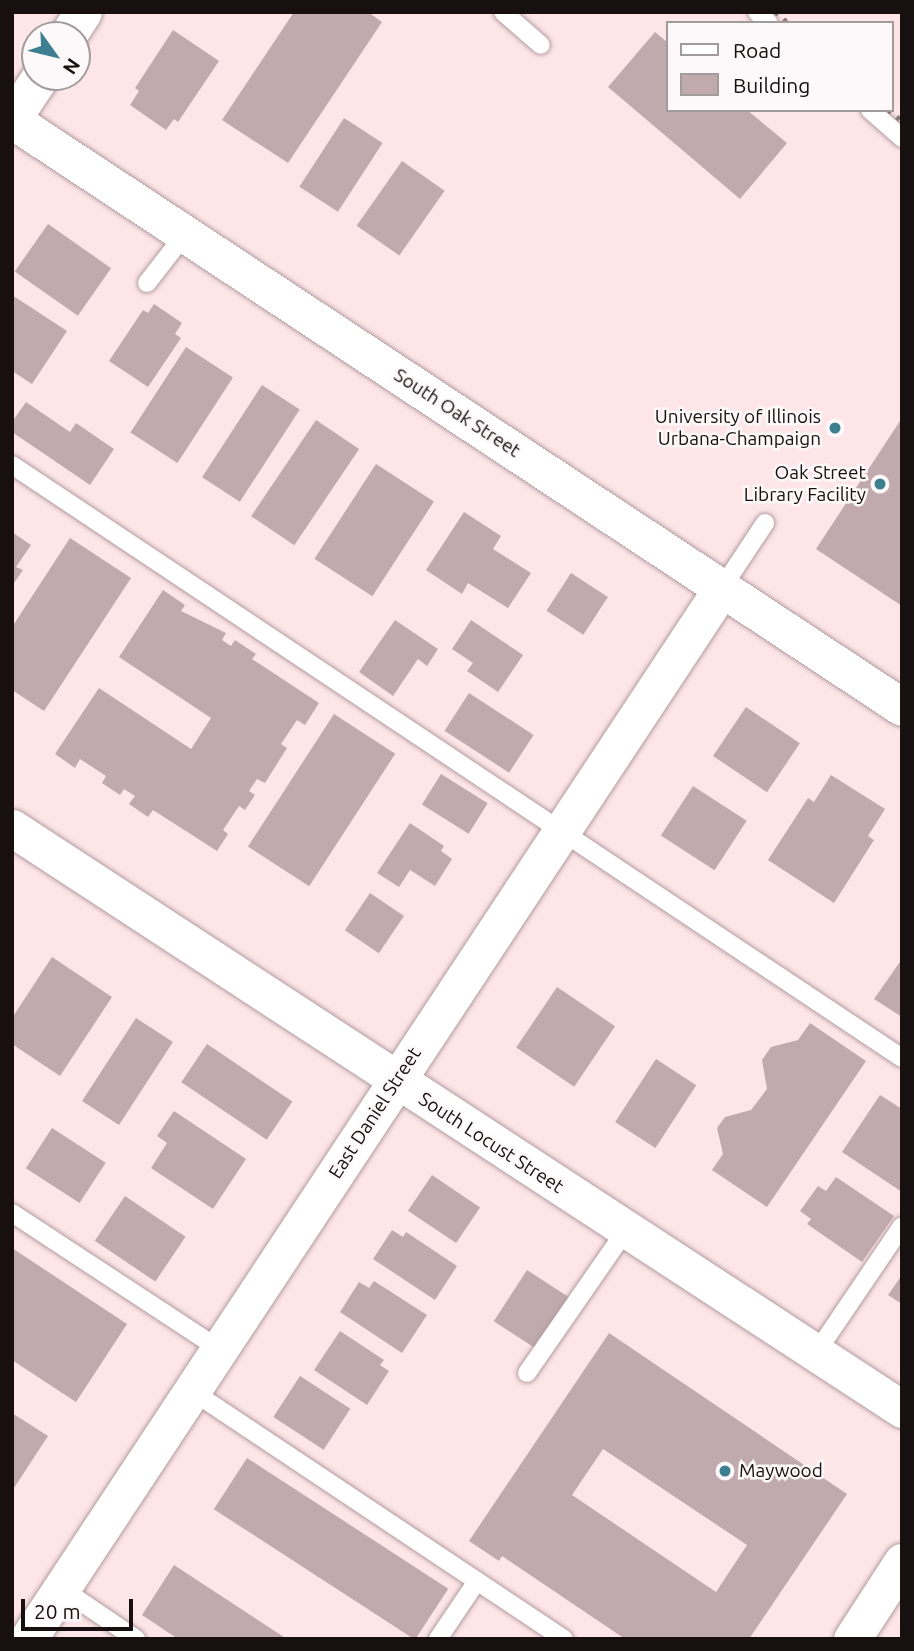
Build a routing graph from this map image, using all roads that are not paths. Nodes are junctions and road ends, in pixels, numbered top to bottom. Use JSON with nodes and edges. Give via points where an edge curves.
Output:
{"nodes":[{"id":1,"x":503,"y":12,"type":"edge"},
{"id":2,"x":541,"y":45,"type":"dead end"},
{"id":3,"x":31,"y":91,"type":"edge"},
{"id":4,"x":872,"y":112,"type":"edge"},
{"id":5,"x":12,"y":120,"type":"edge"},
{"id":6,"x":902,"y":138,"type":"edge"},
{"id":7,"x":186,"y":234,"type":"junction"},
{"id":8,"x":147,"y":283,"type":"dead end"},
{"id":9,"x":12,"y":465,"type":"edge"},
{"id":10,"x":765,"y":523,"type":"dead end"},
{"id":11,"x":722,"y":588,"type":"junction"},
{"id":12,"x":902,"y":707,"type":"edge"},
{"id":13,"x":12,"y":828,"type":"edge"},
{"id":14,"x":561,"y":831,"type":"junction"},
{"id":15,"x":902,"y":1058,"type":"edge"},
{"id":16,"x":396,"y":1081,"type":"junction"},
{"id":17,"x":12,"y":1213,"type":"edge"},
{"id":18,"x":902,"y":1226,"type":"edge"},
{"id":19,"x":626,"y":1230,"type":"junction"},
{"id":20,"x":219,"y":1349,"type":"junction"},
{"id":21,"x":816,"y":1353,"type":"junction"},
{"id":22,"x":527,"y":1373,"type":"dead end"},
{"id":23,"x":192,"y":1391,"type":"junction"},
{"id":24,"x":902,"y":1409,"type":"edge"},
{"id":25,"x":902,"y":1562,"type":"edge"},
{"id":26,"x":477,"y":1581,"type":"junction"},
{"id":27,"x":61,"y":1588,"type":"junction"},
{"id":28,"x":28,"y":1639,"type":"edge"},
{"id":29,"x":136,"y":1639,"type":"edge"},
{"id":30,"x":438,"y":1639,"type":"edge"},
{"id":31,"x":564,"y":1639,"type":"edge"},
{"id":32,"x":852,"y":1639,"type":"edge"}],
"edges":[{"from":1,"to":2,"type":"lane"},
{"from":3,"to":5,"type":"street"},
{"from":4,"to":6,"type":"lane"},
{"from":5,"to":7,"type":"street","name":"South Oak Street"},
{"from":7,"to":8,"type":"lane"},
{"from":7,"to":11,"type":"street","name":"South Oak Street"},
{"from":9,"to":14,"type":"lane"},
{"from":10,"to":11,"type":"lane"},
{"from":11,"to":12,"type":"street","name":"South Oak Street"},
{"from":11,"to":14,"type":"street","name":"East Daniel Street"},
{"from":13,"to":16,"type":"street","name":"South Locust Street"},
{"from":14,"to":15,"type":"lane"},
{"from":14,"to":16,"type":"street","name":"East Daniel Street"},
{"from":16,"to":19,"type":"street","name":"South Locust Street"},
{"from":16,"to":20,"type":"street","name":"East Daniel Street"},
{"from":17,"to":20,"type":"lane"},
{"from":18,"to":21,"type":"lane"},
{"from":19,"to":21,"type":"street","name":"South Locust Street"},
{"from":19,"to":22,"type":"lane"},
{"from":20,"to":23,"type":"street","name":"East Daniel Street"},
{"from":21,"to":24,"type":"street","name":"South Locust Street"},
{"from":23,"to":26,"type":"lane"},
{"from":23,"to":27,"type":"street","name":"East Daniel Street"},
{"from":25,"to":32,"type":"street"},
{"from":26,"to":30,"type":"lane"},
{"from":26,"to":31,"type":"lane"},
{"from":27,"to":28,"type":"street","name":"East Daniel Street"},
{"from":27,"to":29,"type":"lane"}]}
